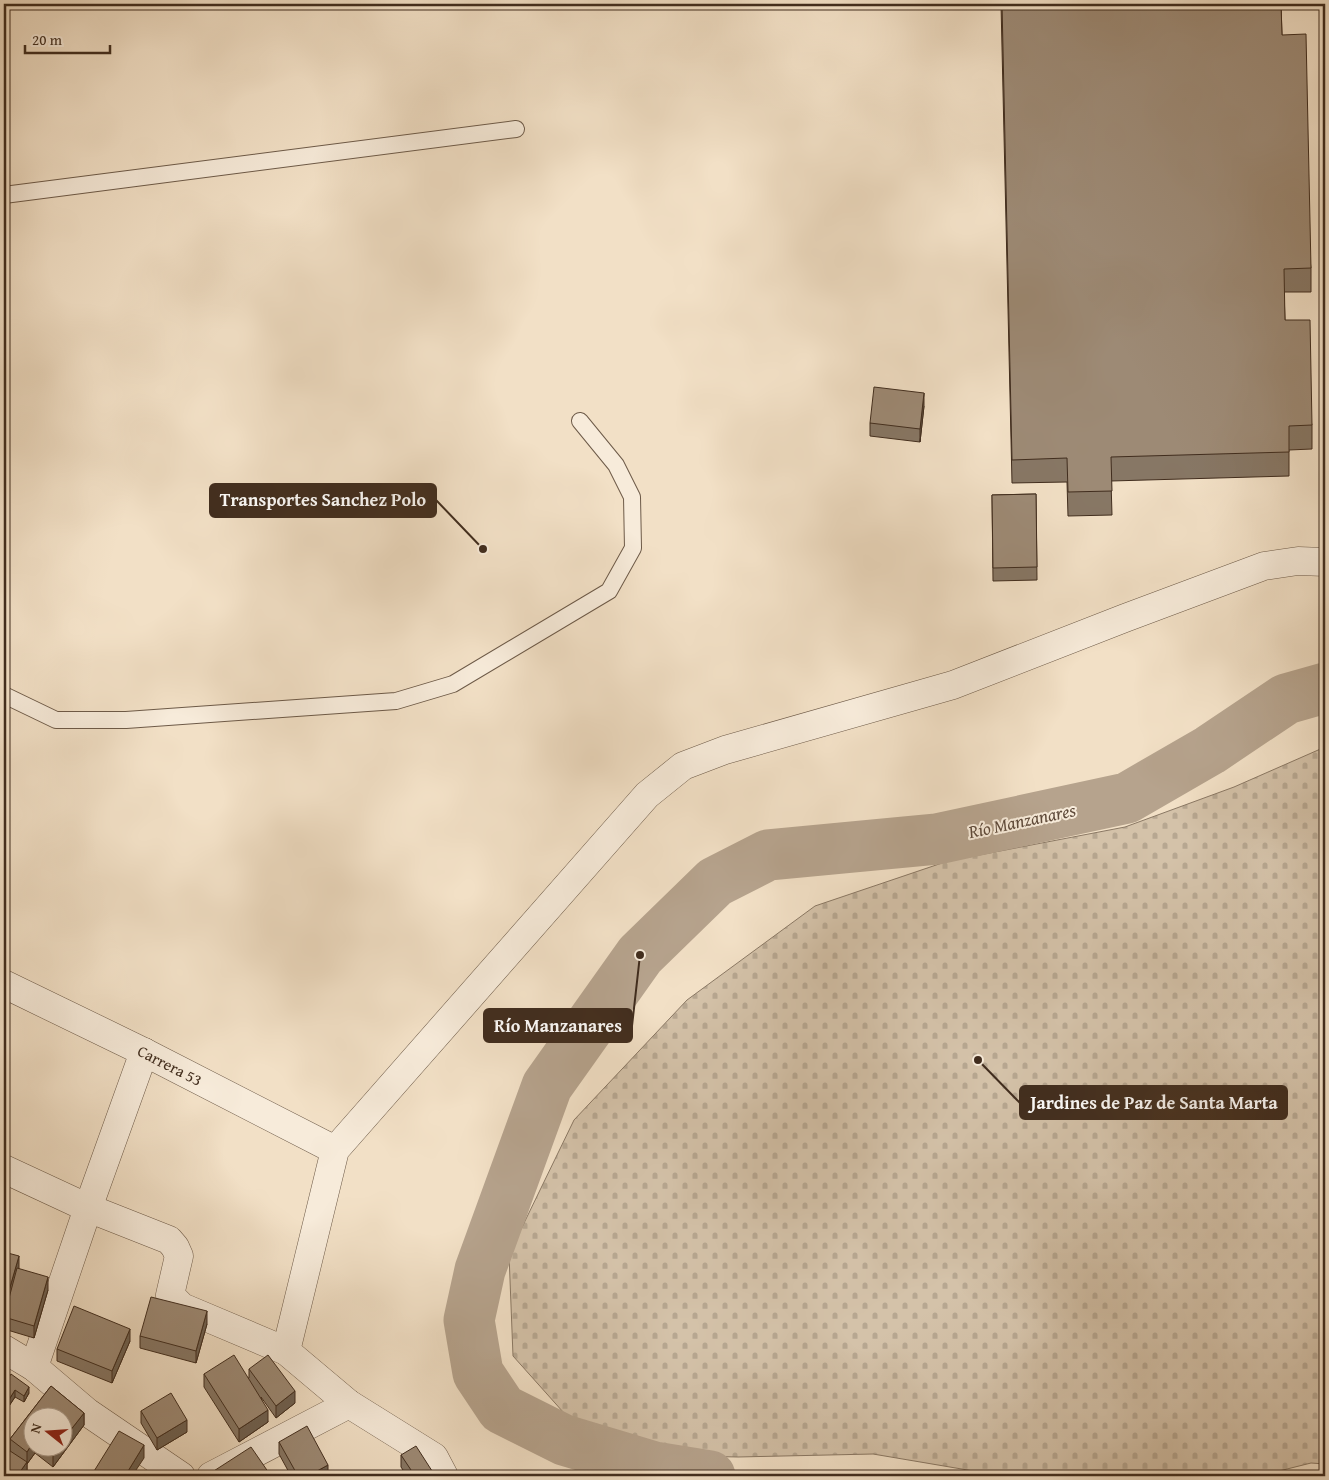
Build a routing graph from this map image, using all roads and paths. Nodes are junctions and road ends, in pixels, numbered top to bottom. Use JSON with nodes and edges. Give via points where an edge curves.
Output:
{"nodes":[{"id":1,"x":516,"y":129,"type":"dead end"},
{"id":2,"x":4,"y":196,"type":"edge"},
{"id":3,"x":580,"y":421,"type":"dead end"},
{"id":4,"x":1325,"y":562,"type":"edge"},
{"id":5,"x":4,"y":695,"type":"edge"},
{"id":6,"x":4,"y":984,"type":"edge"},
{"id":7,"x":144,"y":1052,"type":"junction"},
{"id":8,"x":335,"y":1150,"type":"junction"},
{"id":9,"x":4,"y":1169,"type":"edge"},
{"id":10,"x":88,"y":1208,"type":"junction"},
{"id":11,"x":4,"y":1349,"type":"edge"},
{"id":12,"x":286,"y":1351,"type":"junction"},
{"id":13,"x":34,"y":1367,"type":"junction"},
{"id":14,"x":349,"y":1404,"type":"junction"},
{"id":15,"x":181,"y":1476,"type":"edge"},
{"id":16,"x":211,"y":1476,"type":"edge"},
{"id":17,"x":444,"y":1476,"type":"edge"}],
"edges":[{"from":1,"to":2,"type":"lane"},
{"from":3,"to":5,"type":"lane","via":[[616,465],[632,497],[634,548],[609,591],[453,684],[396,701],[126,720],[56,720]]},
{"from":4,"to":8,"type":"street","via":[[1298,561],[1264,566],[953,685],[724,750],[683,766],[647,795]]},
{"from":6,"to":7,"type":"street","name":"Carrera 53"},
{"from":7,"to":8,"type":"street","name":"Carrera 53"},
{"from":7,"to":10,"type":"street"},
{"from":8,"to":12,"type":"street"},
{"from":9,"to":10,"type":"street"},
{"from":10,"to":12,"type":"street","via":[[168,1240],[175,1247],[179,1256],[170,1295],[182,1307]]},
{"from":10,"to":13,"type":"street"},
{"from":11,"to":13,"type":"street"},
{"from":12,"to":14,"type":"street"},
{"from":13,"to":15,"type":"street","via":[[87,1412]]},
{"from":14,"to":16,"type":"street"},
{"from":14,"to":17,"type":"street","via":[[434,1457]]}]}
